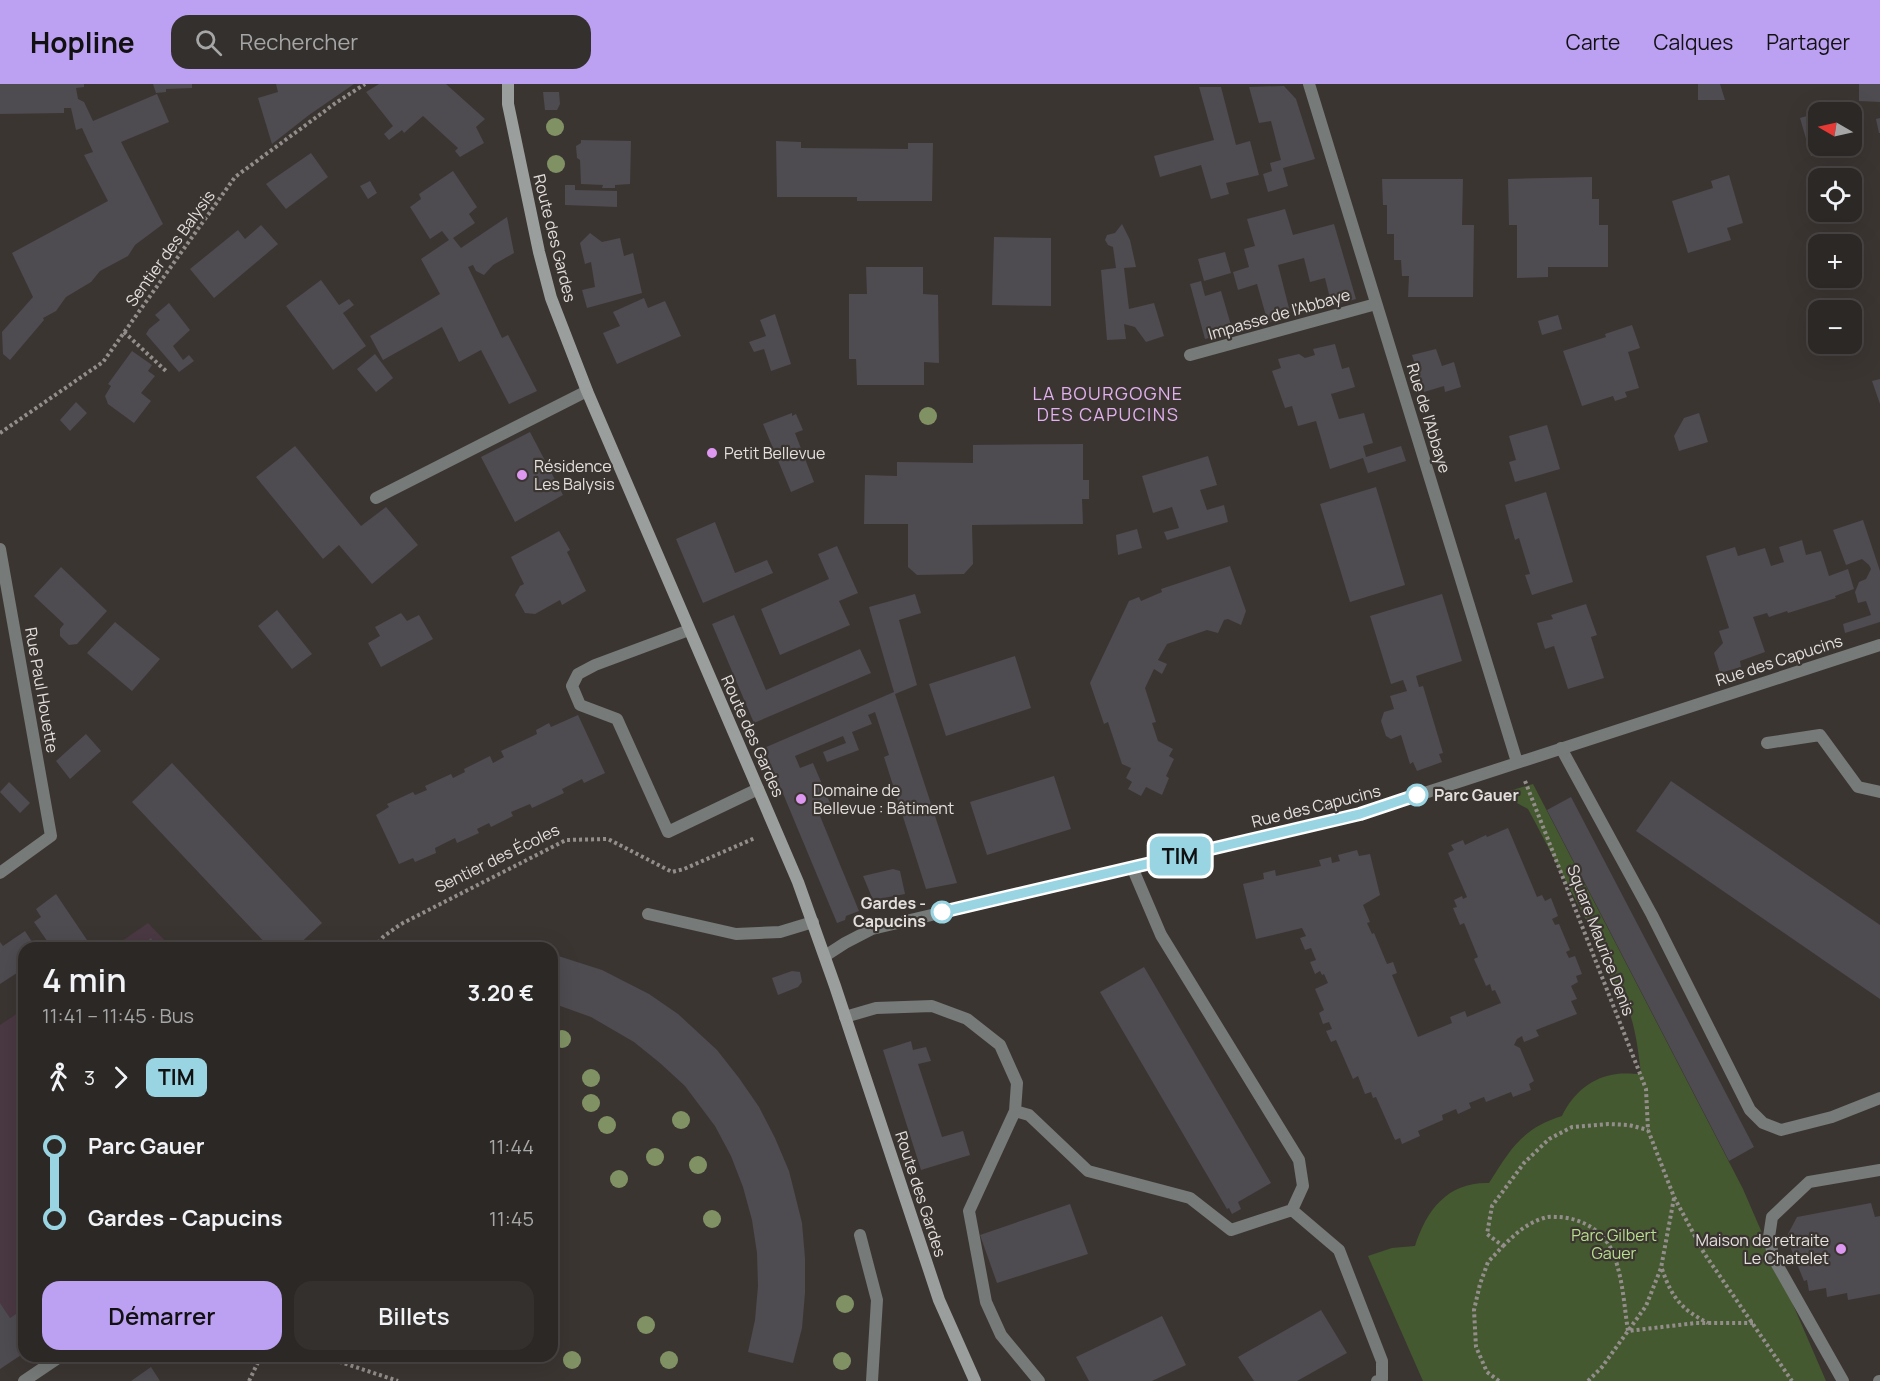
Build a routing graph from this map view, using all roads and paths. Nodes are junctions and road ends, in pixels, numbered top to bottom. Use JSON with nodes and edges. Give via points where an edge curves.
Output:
{"nodes":[{"id":1,"x":366,"y":84,"type":"edge"},
{"id":2,"x":497,"y":84,"type":"edge"},
{"id":3,"x":508,"y":84,"type":"edge"},
{"id":4,"x":1309,"y":84,"type":"edge"},
{"id":5,"x":508,"y":104,"type":"junction"},
{"id":6,"x":1376,"y":304,"type":"junction"},
{"id":7,"x":124,"y":332,"type":"junction"},
{"id":8,"x":1190,"y":355,"type":"dead end"},
{"id":9,"x":167,"y":372,"type":"dead end"},
{"id":10,"x":587,"y":391,"type":"junction"},
{"id":11,"x":0,"y":433,"type":"edge"},
{"id":12,"x":376,"y":498,"type":"dead end"},
{"id":13,"x":0,"y":549,"type":"edge"},
{"id":14,"x":688,"y":630,"type":"junction"},
{"id":15,"x":1880,"y":645,"type":"edge"},
{"id":16,"x":1767,"y":742,"type":"dead end"},
{"id":17,"x":1561,"y":748,"type":"junction"},
{"id":18,"x":1517,"y":762,"type":"junction"},
{"id":19,"x":758,"y":789,"type":"junction"},
{"id":20,"x":1880,"y":792,"type":"edge"},
{"id":21,"x":776,"y":829,"type":"junction"},
{"id":22,"x":1132,"y":867,"type":"junction"},
{"id":23,"x":0,"y":873,"type":"edge"},
{"id":24,"x":648,"y":914,"type":"dead end"},
{"id":25,"x":813,"y":922,"type":"junction"},
{"id":26,"x":379,"y":942,"type":"edge"},
{"id":27,"x":825,"y":956,"type":"junction"},
{"id":28,"x":845,"y":1017,"type":"junction"},
{"id":29,"x":1880,"y":1098,"type":"edge"},
{"id":30,"x":1016,"y":1111,"type":"junction"},
{"id":31,"x":1648,"y":1130,"type":"junction"},
{"id":32,"x":1880,"y":1170,"type":"edge"},
{"id":33,"x":1674,"y":1197,"type":"junction"},
{"id":34,"x":1292,"y":1210,"type":"junction"},
{"id":35,"x":860,"y":1235,"type":"dead end"},
{"id":36,"x":1503,"y":1246,"type":"junction"},
{"id":37,"x":1661,"y":1268,"type":"junction"},
{"id":38,"x":1708,"y":1323,"type":"junction"},
{"id":39,"x":1753,"y":1323,"type":"junction"},
{"id":40,"x":1628,"y":1331,"type":"junction"},
{"id":41,"x":52,"y":1362,"type":"edge"},
{"id":42,"x":258,"y":1362,"type":"edge"},
{"id":43,"x":340,"y":1362,"type":"edge"},
{"id":44,"x":24,"y":1381,"type":"edge"},
{"id":45,"x":249,"y":1381,"type":"edge"},
{"id":46,"x":398,"y":1381,"type":"edge"},
{"id":47,"x":872,"y":1381,"type":"edge"},
{"id":48,"x":975,"y":1381,"type":"edge"},
{"id":49,"x":1039,"y":1381,"type":"edge"},
{"id":50,"x":1377,"y":1381,"type":"edge"},
{"id":51,"x":1499,"y":1381,"type":"edge"},
{"id":52,"x":1588,"y":1381,"type":"edge"},
{"id":53,"x":1792,"y":1381,"type":"edge"},
{"id":54,"x":1843,"y":1381,"type":"edge"}],
"edges":[{"from":1,"to":7,"type":"path","name":"Sentier des Balysis","via":[[235,177]]},
{"from":2,"to":5,"type":"main road","name":"Route des Gardes"},
{"from":3,"to":5,"type":"main road","name":"Route des Gardes"},
{"from":4,"to":6,"type":"street","name":"Rue de l'Abbaye"},
{"from":5,"to":10,"type":"main road","name":"Route des Gardes","via":[[551,298]]},
{"from":6,"to":8,"type":"street","name":"Impasse de l'Abbaye"},
{"from":6,"to":18,"type":"street","name":"Rue de l'Abbaye"},
{"from":7,"to":9,"type":"path"},
{"from":7,"to":11,"type":"path","name":"Sentier des Balysis","via":[[103,362]]},
{"from":10,"to":12,"type":"street"},
{"from":10,"to":14,"type":"main road","name":"Route des Gardes"},
{"from":13,"to":23,"type":"street","name":"Rue Paul Houette","via":[[51,836]]},
{"from":14,"to":19,"type":"main road","name":"Route des Gardes"},
{"from":14,"to":19,"type":"street","via":[[578,674],[572,686],[580,705],[617,719],[668,832]]},
{"from":15,"to":17,"type":"street","name":"Rue des Capucins"},
{"from":16,"to":20,"type":"street","via":[[1820,735],[1858,788]]},
{"from":17,"to":18,"type":"street","name":"Rue des Capucins"},
{"from":17,"to":29,"type":"street","via":[[1652,915],[1750,1110],[1762,1123],[1781,1130],[1832,1118]]},
{"from":18,"to":22,"type":"street","name":"Rue des Capucins","via":[[1360,814]]},
{"from":18,"to":31,"type":"path","name":"Square Maurice Denis","via":[[1646,1089]]},
{"from":19,"to":21,"type":"main road","name":"Route des Gardes"},
{"from":21,"to":25,"type":"main road","name":"Route des Gardes"},
{"from":21,"to":26,"type":"path","name":"Sentier des Écoles","via":[[672,872],[608,839],[566,840],[401,924]]},
{"from":22,"to":27,"type":"street","name":"Rue des Capucins","via":[[872,929]]},
{"from":22,"to":34,"type":"street","via":[[1161,935],[1299,1160],[1303,1186]]},
{"from":24,"to":25,"type":"street","via":[[736,934],[780,932]]},
{"from":25,"to":27,"type":"main road","name":"Route des Gardes"},
{"from":27,"to":28,"type":"main road","name":"Route des Gardes"},
{"from":28,"to":30,"type":"street","via":[[876,1008],[932,1006],[967,1019],[1000,1045],[1017,1083]]},
{"from":28,"to":48,"type":"main road","name":"Route des Gardes","via":[[939,1300]]},
{"from":30,"to":34,"type":"street","via":[[1029,1115],[1088,1171],[1190,1198],[1231,1230]]},
{"from":30,"to":49,"type":"street","via":[[969,1211],[986,1302],[1001,1335]]},
{"from":31,"to":33,"type":"path","name":"Square Maurice Denis"},
{"from":31,"to":36,"type":"path","via":[[1608,1124],[1572,1127],[1550,1139],[1524,1163],[1492,1206],[1487,1234]]},
{"from":32,"to":54,"type":"street","via":[[1809,1182],[1772,1217],[1769,1237],[1774,1259]]},
{"from":33,"to":37,"type":"path"},
{"from":33,"to":39,"type":"path","name":"Square Maurice Denis","via":[[1704,1252]]},
{"from":34,"to":50,"type":"street","via":[[1339,1250],[1382,1361],[1382,1379]]},
{"from":35,"to":47,"type":"street","via":[[878,1300]]},
{"from":36,"to":40,"type":"path","via":[[1521,1228],[1546,1217],[1587,1224],[1612,1251]]},
{"from":36,"to":51,"type":"path","via":[[1488,1262],[1474,1310],[1476,1347],[1487,1372]]},
{"from":37,"to":38,"type":"path","via":[[1678,1302]]},
{"from":37,"to":40,"type":"path","via":[[1646,1306]]},
{"from":38,"to":39,"type":"path"},
{"from":38,"to":40,"type":"path"},
{"from":39,"to":53,"type":"path","name":"Square Maurice Denis"},
{"from":40,"to":52,"type":"path"},
{"from":41,"to":44,"type":"street"},
{"from":42,"to":45,"type":"path"},
{"from":43,"to":46,"type":"path"}]}
